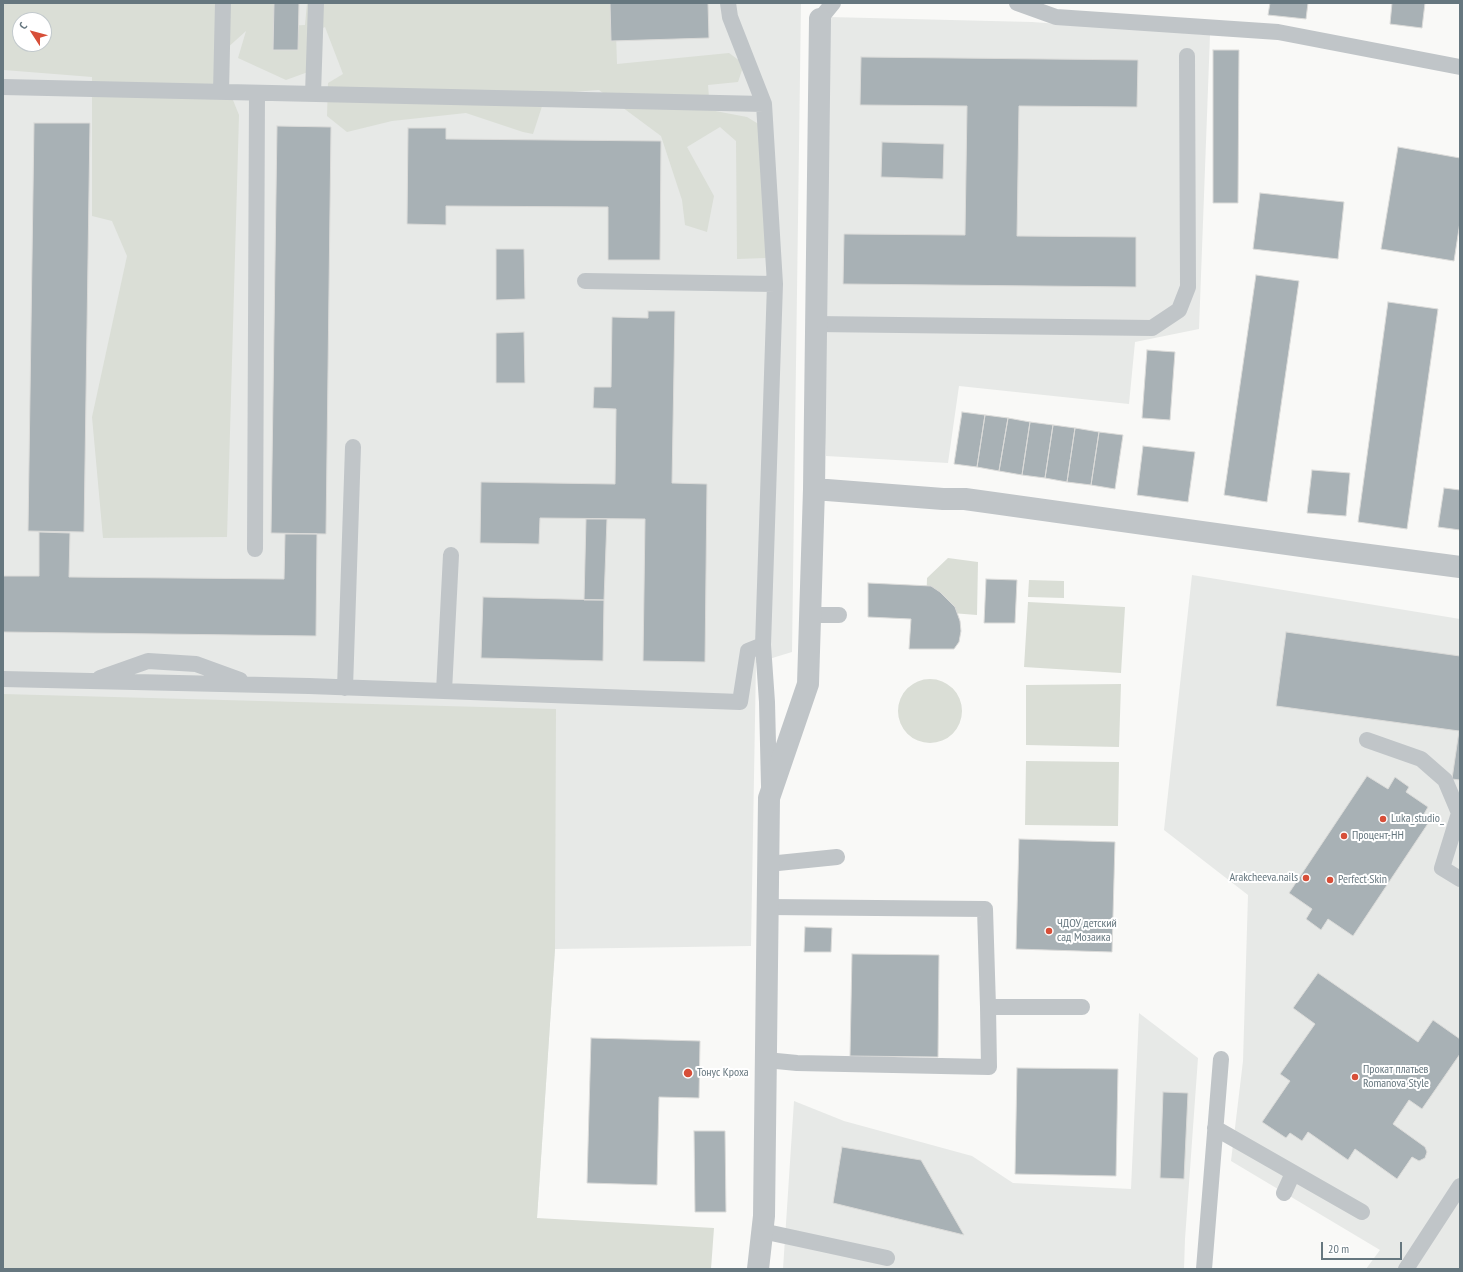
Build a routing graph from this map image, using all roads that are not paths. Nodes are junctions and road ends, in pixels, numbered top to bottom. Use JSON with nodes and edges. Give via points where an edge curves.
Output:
{"nodes":[{"id":1,"x":223,"y":3,"type":"edge"},
{"id":2,"x":316,"y":3,"type":"edge"},
{"id":3,"x":728,"y":3,"type":"edge"},
{"id":4,"x":1017,"y":3,"type":"edge"},
{"id":5,"x":823,"y":8,"type":"edge"},
{"id":6,"x":1187,"y":56,"type":"dead end"},
{"id":7,"x":1460,"y":67,"type":"edge"},
{"id":8,"x":3,"y":87,"type":"edge"},
{"id":9,"x":221,"y":92,"type":"junction"},
{"id":10,"x":257,"y":93,"type":"junction"},
{"id":11,"x":313,"y":94,"type":"junction"},
{"id":12,"x":764,"y":104,"type":"junction"},
{"id":13,"x":586,"y":281,"type":"dead end"},
{"id":14,"x":775,"y":284,"type":"junction"},
{"id":15,"x":815,"y":324,"type":"junction"},
{"id":16,"x":353,"y":447,"type":"dead end"},
{"id":17,"x":814,"y":489,"type":"junction"},
{"id":18,"x":255,"y":549,"type":"dead end"},
{"id":19,"x":451,"y":555,"type":"dead end"},
{"id":20,"x":1460,"y":566,"type":"edge"},
{"id":21,"x":810,"y":615,"type":"junction"},
{"id":22,"x":839,"y":615,"type":"dead end"},
{"id":23,"x":763,"y":645,"type":"junction"},
{"id":24,"x":3,"y":672,"type":"edge"},
{"id":25,"x":3,"y":679,"type":"edge"},
{"id":26,"x":22,"y":680,"type":"junction"},
{"id":27,"x":345,"y":688,"type":"junction"},
{"id":28,"x":444,"y":691,"type":"junction"},
{"id":29,"x":740,"y":702,"type":"junction"},
{"id":30,"x":767,"y":702,"type":"junction"},
{"id":31,"x":1367,"y":740,"type":"dead end"},
{"id":32,"x":769,"y":798,"type":"junction"},
{"id":33,"x":837,"y":856,"type":"dead end"},
{"id":34,"x":768,"y":864,"type":"junction"},
{"id":35,"x":1460,"y":879,"type":"edge"},
{"id":36,"x":768,"y":907,"type":"junction"},
{"id":37,"x":988,"y":1007,"type":"junction"},
{"id":38,"x":1082,"y":1007,"type":"dead end"},
{"id":39,"x":1221,"y":1059,"type":"dead end"},
{"id":40,"x":766,"y":1060,"type":"junction"},
{"id":41,"x":1215,"y":1128,"type":"junction"},
{"id":42,"x":1293,"y":1173,"type":"junction"},
{"id":43,"x":1460,"y":1186,"type":"edge"},
{"id":44,"x":1284,"y":1192,"type":"dead end"},
{"id":45,"x":1362,"y":1212,"type":"dead end"},
{"id":46,"x":762,"y":1231,"type":"junction"},
{"id":47,"x":887,"y":1258,"type":"dead end"},
{"id":48,"x":758,"y":1269,"type":"edge"},
{"id":49,"x":1204,"y":1269,"type":"edge"},
{"id":50,"x":1406,"y":1269,"type":"edge"}],
"edges":[{"from":1,"to":9,"type":"lane"},
{"from":2,"to":11,"type":"lane"},
{"from":3,"to":12,"type":"lane","via":[[730,17]]},
{"from":4,"to":7,"type":"lane","via":[[1056,17],[1278,32]]},
{"from":5,"to":15,"type":"street"},
{"from":6,"to":15,"type":"lane","via":[[1188,287],[1179,310],[1152,328]]},
{"from":8,"to":9,"type":"lane"},
{"from":9,"to":10,"type":"lane"},
{"from":10,"to":11,"type":"lane"},
{"from":10,"to":18,"type":"lane"},
{"from":11,"to":12,"type":"lane"},
{"from":12,"to":14,"type":"lane"},
{"from":13,"to":14,"type":"lane"},
{"from":14,"to":23,"type":"lane"},
{"from":15,"to":17,"type":"street"},
{"from":16,"to":27,"type":"lane"},
{"from":17,"to":20,"type":"street","via":[[965,499]]},
{"from":17,"to":21,"type":"street"},
{"from":19,"to":28,"type":"lane"},
{"from":21,"to":22,"type":"lane"},
{"from":21,"to":32,"type":"street","via":[[808,684]]},
{"from":23,"to":29,"type":"lane","via":[[748,651]]},
{"from":23,"to":30,"type":"lane"},
{"from":24,"to":26,"type":"lane"},
{"from":25,"to":26,"type":"lane"},
{"from":26,"to":27,"type":"lane","via":[[90,681],[148,661],[196,664],[255,685]]},
{"from":27,"to":28,"type":"lane"},
{"from":28,"to":29,"type":"lane"},
{"from":29,"to":30,"type":"lane"},
{"from":30,"to":32,"type":"lane"},
{"from":31,"to":35,"type":"lane","via":[[1421,759],[1445,780],[1459,813],[1442,868]]},
{"from":32,"to":34,"type":"street"},
{"from":33,"to":34,"type":"lane"},
{"from":34,"to":36,"type":"street"},
{"from":36,"to":37,"type":"lane","via":[[985,909]]},
{"from":36,"to":40,"type":"street"},
{"from":37,"to":38,"type":"lane"},
{"from":37,"to":40,"type":"lane","via":[[990,1068]]},
{"from":39,"to":41,"type":"lane"},
{"from":40,"to":46,"type":"street"},
{"from":41,"to":42,"type":"lane"},
{"from":41,"to":49,"type":"lane"},
{"from":42,"to":44,"type":"lane"},
{"from":42,"to":45,"type":"lane"},
{"from":43,"to":50,"type":"lane"},
{"from":46,"to":47,"type":"lane"},
{"from":46,"to":48,"type":"street"}]}
